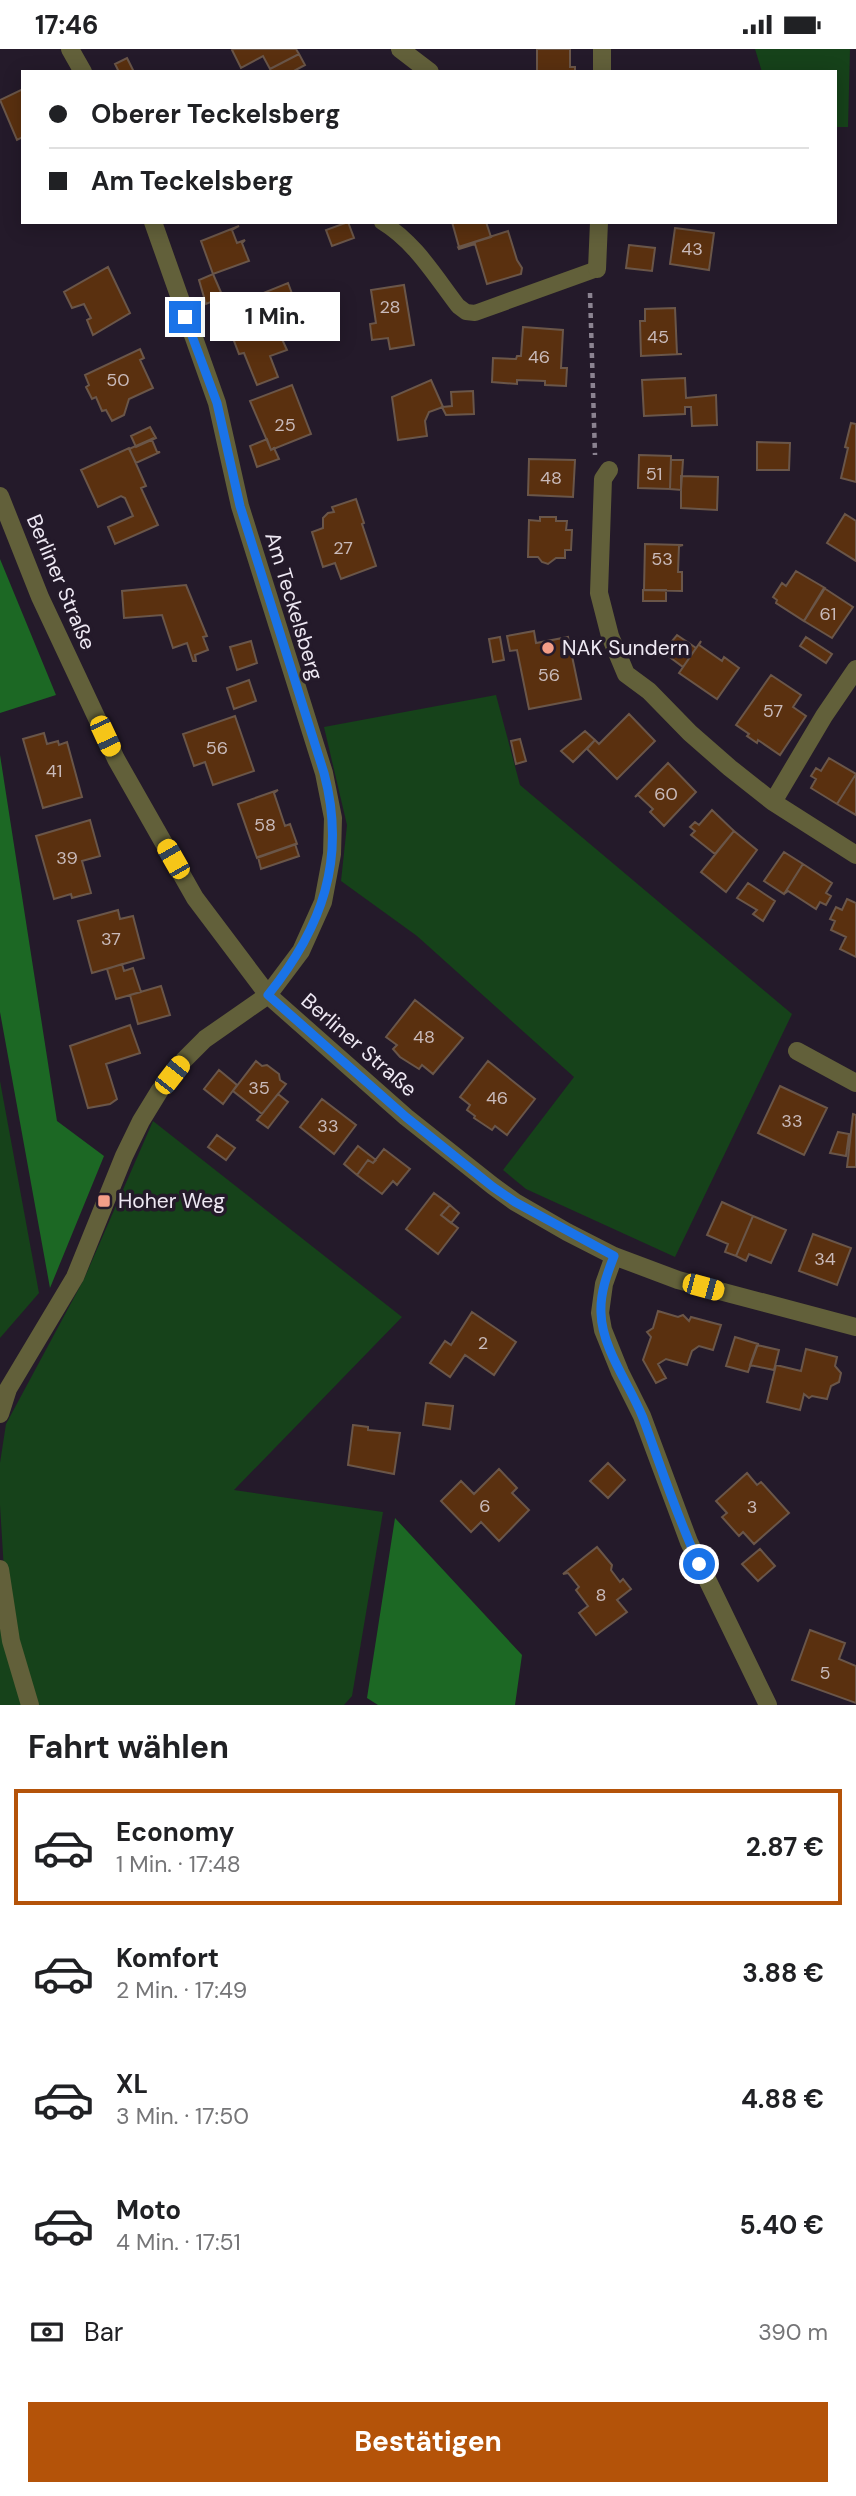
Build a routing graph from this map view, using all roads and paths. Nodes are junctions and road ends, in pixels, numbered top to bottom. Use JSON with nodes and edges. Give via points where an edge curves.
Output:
{"nodes":[{"id":1,"x":70,"y":49,"type":"edge"},
{"id":2,"x":400,"y":49,"type":"edge"},
{"id":3,"x":602,"y":49,"type":"edge"},
{"id":4,"x":82,"y":70,"type":"edge"},
{"id":5,"x":427,"y":70,"type":"edge"},
{"id":6,"x":603,"y":70,"type":"edge"},
{"id":7,"x":154,"y":224,"type":"edge"},
{"id":8,"x":385,"y":224,"type":"edge"},
{"id":9,"x":599,"y":224,"type":"edge"},
{"id":10,"x":594,"y":270,"type":"junction"},
{"id":11,"x":606,"y":475,"type":"joint"},
{"id":12,"x":0,"y":496,"type":"edge"},
{"id":13,"x":856,"y":669,"type":"edge"},
{"id":14,"x":773,"y":802,"type":"junction"},
{"id":15,"x":856,"y":855,"type":"edge"},
{"id":16,"x":268,"y":995,"type":"junction"},
{"id":17,"x":797,"y":1051,"type":"dead end"},
{"id":18,"x":856,"y":1083,"type":"edge"},
{"id":19,"x":614,"y":1256,"type":"junction"},
{"id":20,"x":856,"y":1327,"type":"edge"},
{"id":21,"x":0,"y":1414,"type":"edge"},
{"id":22,"x":0,"y":1569,"type":"edge"},
{"id":23,"x":30,"y":1705,"type":"edge"},
{"id":24,"x":768,"y":1705,"type":"edge"}],
"edges":[{"from":1,"to":4,"type":"street"},
{"from":2,"to":5,"type":"street"},
{"from":3,"to":6,"type":"street"},
{"from":7,"to":16,"type":"street","name":"Am Teckelsberg","via":[[217,403],[240,506],[324,773],[333,818],[323,902],[301,951]]},
{"from":8,"to":10,"type":"lane","via":[[416,250],[466,312],[475,313]]},
{"from":9,"to":10,"type":"street"},
{"from":10,"to":11,"type":"path","via":[[596,462]]},
{"from":11,"to":14,"type":"street","via":[[599,593],[626,674]]},
{"from":12,"to":16,"type":"street","name":"Berliner Straße","via":[[40,597],[116,759],[195,898]]},
{"from":13,"to":14,"type":"street"},
{"from":14,"to":15,"type":"street"},
{"from":16,"to":19,"type":"street","name":"Berliner Straße","via":[[493,1187]]},
{"from":16,"to":21,"type":"street","via":[[205,1039],[160,1090],[124,1156],[75,1277],[8,1389]]},
{"from":17,"to":18,"type":"street"},
{"from":19,"to":20,"type":"street","name":"Berliner Straße","via":[[678,1280]]},
{"from":19,"to":24,"type":"street","via":[[604,1284],[603,1330],[642,1416],[689,1542]]},
{"from":22,"to":23,"type":"street","via":[[11,1641]]}]}
